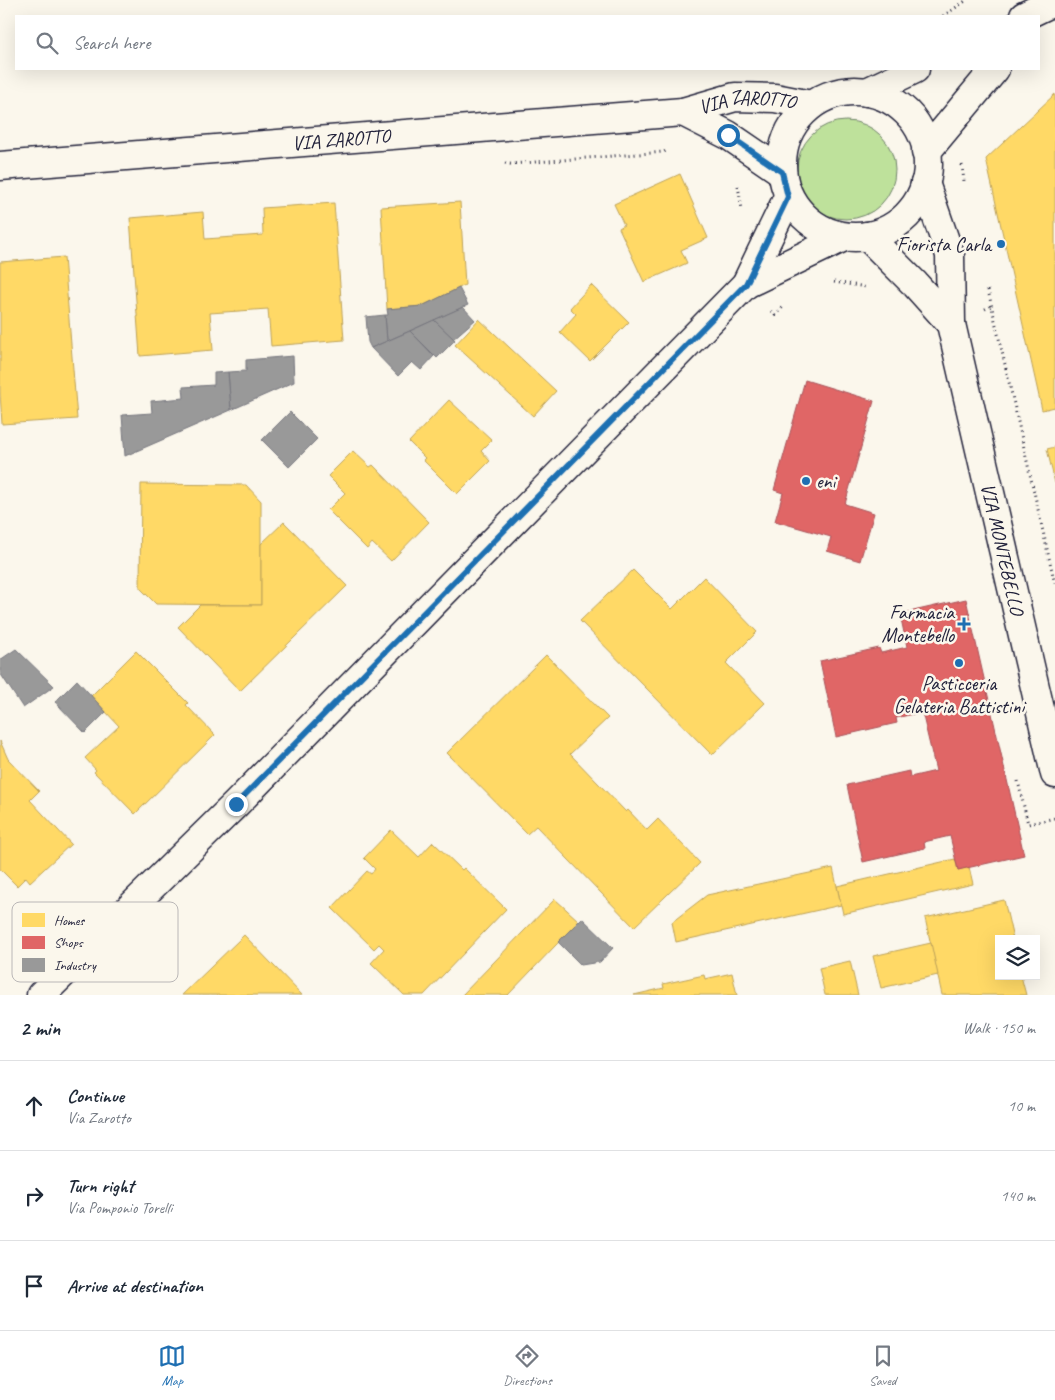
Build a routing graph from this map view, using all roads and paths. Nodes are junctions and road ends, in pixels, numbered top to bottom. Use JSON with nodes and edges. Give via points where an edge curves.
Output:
{"nodes":[{"id":1,"x":967,"y":0,"type":"edge"},
{"id":2,"x":1047,"y":7,"type":"edge"},
{"id":3,"x":945,"y":15,"type":"edge"},
{"id":4,"x":1027,"y":15,"type":"edge"},
{"id":5,"x":913,"y":70,"type":"edge"},
{"id":6,"x":994,"y":70,"type":"edge"},
{"id":7,"x":867,"y":92,"type":"junction"},
{"id":8,"x":811,"y":106,"type":"junction"},
{"id":9,"x":683,"y":112,"type":"junction"},
{"id":10,"x":926,"y":152,"type":"junction"},
{"id":11,"x":962,"y":160,"type":"dead end"},
{"id":12,"x":0,"y":166,"type":"edge"},
{"id":13,"x":925,"y":183,"type":"junction"},
{"id":14,"x":785,"y":185,"type":"junction"},
{"id":15,"x":964,"y":187,"type":"dead end"},
{"id":16,"x":855,"y":236,"type":"junction"},
{"id":17,"x":746,"y":284,"type":"junction"},
{"id":18,"x":987,"y":286,"type":"dead end"},
{"id":19,"x":951,"y":324,"type":"junction"},
{"id":20,"x":1055,"y":584,"type":"edge"},
{"id":21,"x":1055,"y":774,"type":"edge"},
{"id":22,"x":136,"y":902,"type":"edge"},
{"id":23,"x":54,"y":982,"type":"edge"},
{"id":24,"x":41,"y":995,"type":"edge"}],
"edges":[{"from":1,"to":3,"type":"path"},
{"from":2,"to":4,"type":"main road"},
{"from":5,"to":7,"type":"main road"},
{"from":6,"to":10,"type":"main road"},
{"from":7,"to":8,"type":"main road","via":[[838,93]]},
{"from":7,"to":10,"type":"main road","via":[[888,100],[906,113],[919,130]]},
{"from":8,"to":9,"type":"main road","name":"VIA ZAROTTO","via":[[775,98],[735,98]]},
{"from":8,"to":14,"type":"main road","via":[[798,118],[782,153]]},
{"from":9,"to":12,"type":"main road","name":"VIA ZAROTTO"},
{"from":9,"to":14,"type":"main road","name":"VIA ZAROTTO","via":[[728,135]]},
{"from":10,"to":13,"type":"main road"},
{"from":11,"to":15,"type":"path"},
{"from":13,"to":16,"type":"main road","via":[[904,218],[893,227],[881,233]]},
{"from":13,"to":19,"type":"main road","name":"VIA MONTEBELLO","via":[[950,254]]},
{"from":14,"to":16,"type":"main road","via":[[805,218],[823,231]]},
{"from":14,"to":17,"type":"main road"},
{"from":16,"to":17,"type":"main road"},
{"from":16,"to":19,"type":"main road","name":"VIA MONTEBELLO","via":[[915,284]]},
{"from":17,"to":22,"type":"main road"},
{"from":18,"to":20,"type":"path"},
{"from":19,"to":21,"type":"main road","name":"VIA MONTEBELLO"},
{"from":23,"to":24,"type":"main road"}]}
